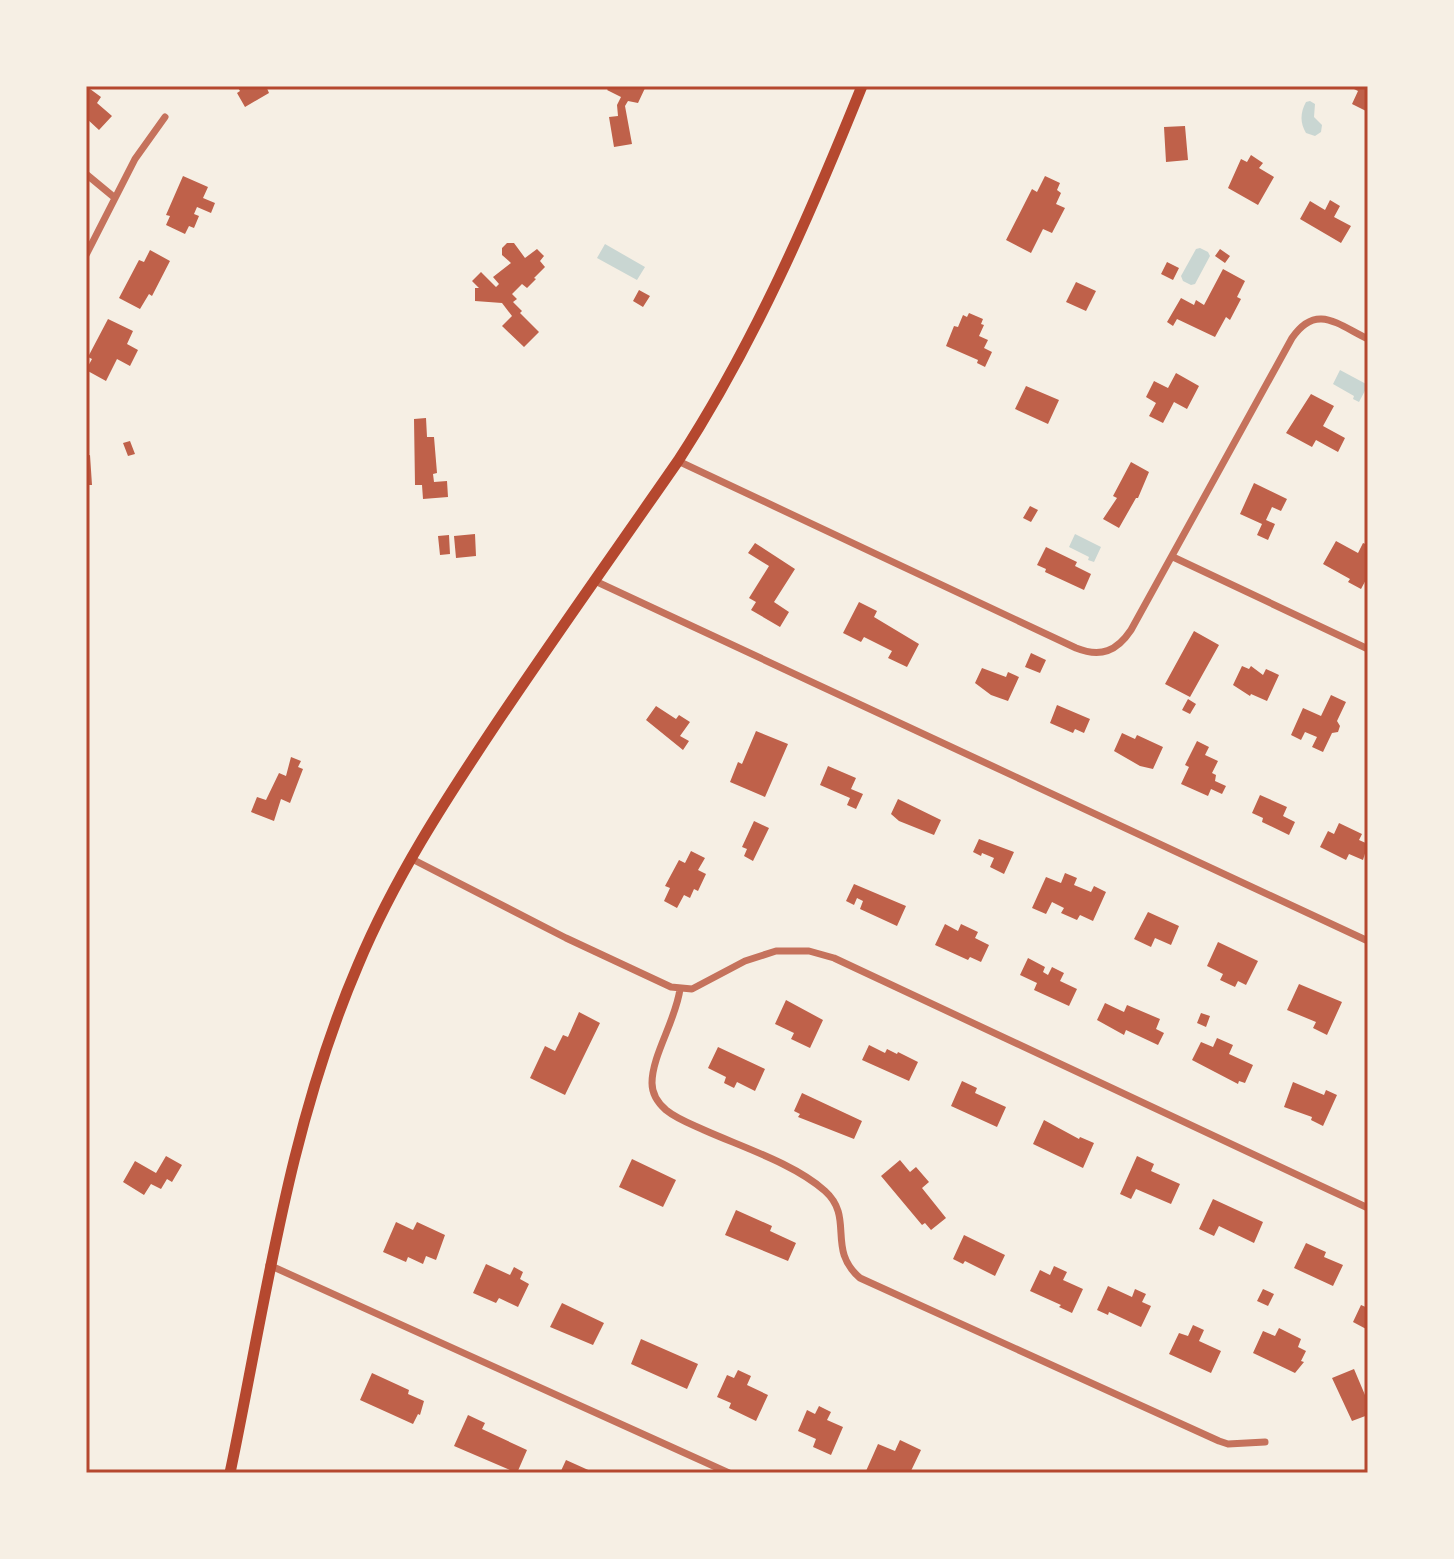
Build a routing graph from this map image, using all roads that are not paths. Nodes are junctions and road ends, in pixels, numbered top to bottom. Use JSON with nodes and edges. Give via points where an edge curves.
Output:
{"nodes":[{"id":1,"x":862,"y":86,"type":"edge"},
{"id":2,"x":165,"y":117,"type":"dead end"},
{"id":3,"x":86,"y":174,"type":"edge"},
{"id":4,"x":115,"y":198,"type":"junction"},
{"id":5,"x":86,"y":255,"type":"edge"},
{"id":6,"x":1368,"y":339,"type":"edge"},
{"id":7,"x":678,"y":461,"type":"junction"},
{"id":8,"x":1173,"y":557,"type":"junction"},
{"id":9,"x":595,"y":581,"type":"junction"},
{"id":10,"x":1368,"y":649,"type":"edge"},
{"id":11,"x":410,"y":858,"type":"junction"},
{"id":12,"x":1368,"y":941,"type":"edge"},
{"id":13,"x":680,"y":989,"type":"junction"},
{"id":14,"x":1368,"y":1208,"type":"edge"},
{"id":15,"x":269,"y":1265,"type":"junction"},
{"id":16,"x":1265,"y":1442,"type":"dead end"},
{"id":17,"x":230,"y":1473,"type":"edge"},
{"id":18,"x":729,"y":1473,"type":"edge"}],
"edges":[{"from":1,"to":7,"type":"main road","via":[[771,295]]},
{"from":2,"to":4,"type":"street"},
{"from":3,"to":4,"type":"street"},
{"from":4,"to":5,"type":"street"},
{"from":6,"to":8,"type":"street","via":[[1324,319],[1301,325]]},
{"from":7,"to":8,"type":"street","via":[[1091,653],[1120,645]]},
{"from":7,"to":9,"type":"main road"},
{"from":8,"to":10,"type":"street"},
{"from":9,"to":11,"type":"main road"},
{"from":9,"to":12,"type":"street"},
{"from":11,"to":13,"type":"street","via":[[654,981]]},
{"from":11,"to":15,"type":"main road","via":[[330,1034]]},
{"from":13,"to":14,"type":"street","via":[[776,951],[820,954]]},
{"from":13,"to":16,"type":"street","via":[[654,1070],[655,1095],[673,1115],[794,1171],[826,1192],[841,1218],[842,1255],[860,1278],[1219,1441]]},
{"from":15,"to":17,"type":"main road"},
{"from":15,"to":18,"type":"street"}]}
